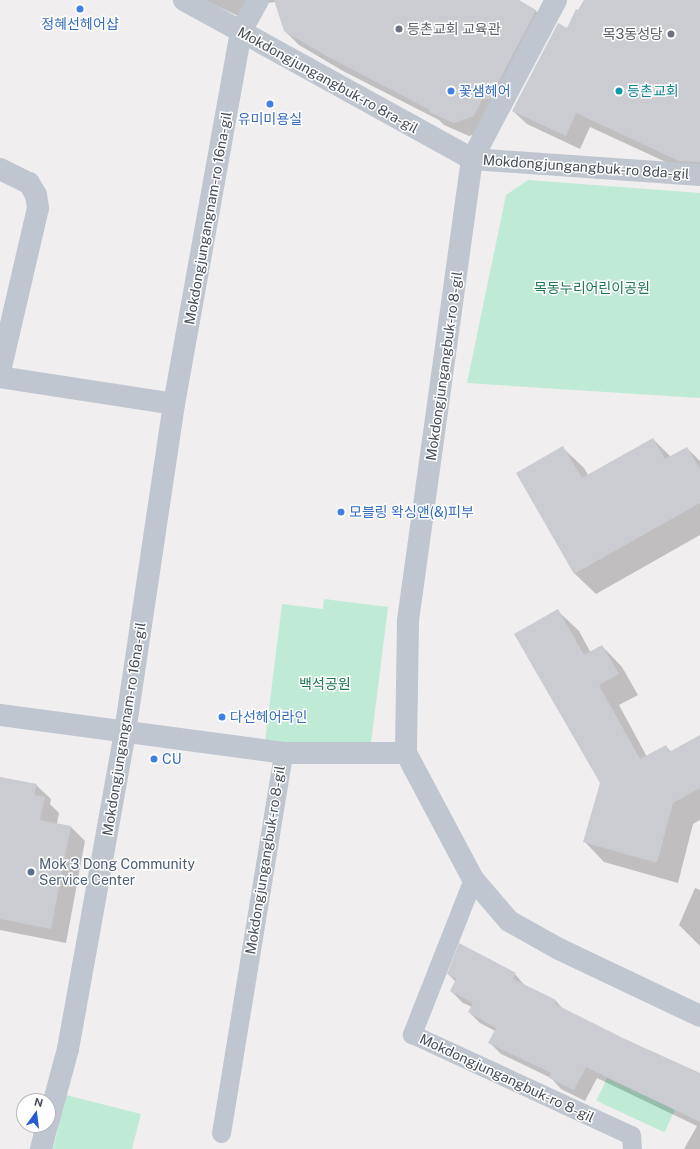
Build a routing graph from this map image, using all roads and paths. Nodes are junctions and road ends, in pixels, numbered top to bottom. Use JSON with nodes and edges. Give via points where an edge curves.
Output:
{"nodes":[{"id":1,"x":184,"y":0,"type":"edge"},
{"id":2,"x":258,"y":0,"type":"edge"},
{"id":3,"x":556,"y":0,"type":"edge"},
{"id":4,"x":241,"y":31,"type":"junction"},
{"id":5,"x":472,"y":159,"type":"junction"},
{"id":6,"x":0,"y":169,"type":"edge"},
{"id":7,"x":700,"y":176,"type":"edge"},
{"id":8,"x":0,"y":371,"type":"edge"},
{"id":9,"x":0,"y":377,"type":"edge"},
{"id":10,"x":174,"y":404,"type":"junction"},
{"id":11,"x":0,"y":714,"type":"edge"},
{"id":12,"x":125,"y":732,"type":"junction"},
{"id":13,"x":283,"y":753,"type":"junction"},
{"id":14,"x":406,"y":753,"type":"junction"},
{"id":15,"x":473,"y":879,"type":"junction"},
{"id":16,"x":700,"y":1016,"type":"edge"},
{"id":17,"x":56,"y":1094,"type":"edge"},
{"id":18,"x":45,"y":1133,"type":"edge"},
{"id":19,"x":221,"y":1133,"type":"dead end"},
{"id":20,"x":41,"y":1149,"type":"edge"},
{"id":21,"x":632,"y":1149,"type":"edge"}],
"edges":[{"from":1,"to":4,"type":"street","name":"Mokdongjungangbuk-ro 8ra-gil"},
{"from":2,"to":4,"type":"street","name":"Mokdongjungangnam-ro 16na-gil"},
{"from":3,"to":5,"type":"street","name":"Mokdongjungangbuk-ro 8-gil"},
{"from":4,"to":5,"type":"street","name":"Mokdongjungangbuk-ro 8ra-gil"},
{"from":4,"to":10,"type":"street","name":"Mokdongjungangnam-ro 16na-gil"},
{"from":5,"to":7,"type":"street","name":"Mokdongjungangbuk-ro 8da-gil"},
{"from":5,"to":14,"type":"street","name":"Mokdongjungangbuk-ro 8-gil","via":[[408,622]]},
{"from":6,"to":8,"type":"street","via":[[29,183],[36,196],[38,208]]},
{"from":9,"to":10,"type":"street"},
{"from":10,"to":12,"type":"street","name":"Mokdongjungangnam-ro 16na-gil"},
{"from":11,"to":12,"type":"street","name":"Mokdongjungangbuk-ro 8-gil"},
{"from":12,"to":13,"type":"street","name":"Mokdongjungangbuk-ro 8-gil"},
{"from":12,"to":17,"type":"street","name":"Mokdongjungangnam-ro 16na-gil","via":[[68,1049]]},
{"from":13,"to":14,"type":"street","name":"Mokdongjungangbuk-ro 8-gil"},
{"from":13,"to":19,"type":"lane","name":"Mokdongjungangbuk-ro 8-gil"},
{"from":14,"to":15,"type":"street","name":"Mokdongjungangbuk-ro 8-gil"},
{"from":15,"to":16,"type":"street","name":"Mokdongjungangbuk-ro 8-gil","via":[[509,921],[566,952]]},
{"from":15,"to":21,"type":"lane","name":"Mokdongjungangbuk-ro 8-gil","via":[[412,1034],[631,1136]]},
{"from":18,"to":20,"type":"street","name":"Mokdongjungangnam-ro 16na-gil"}]}
